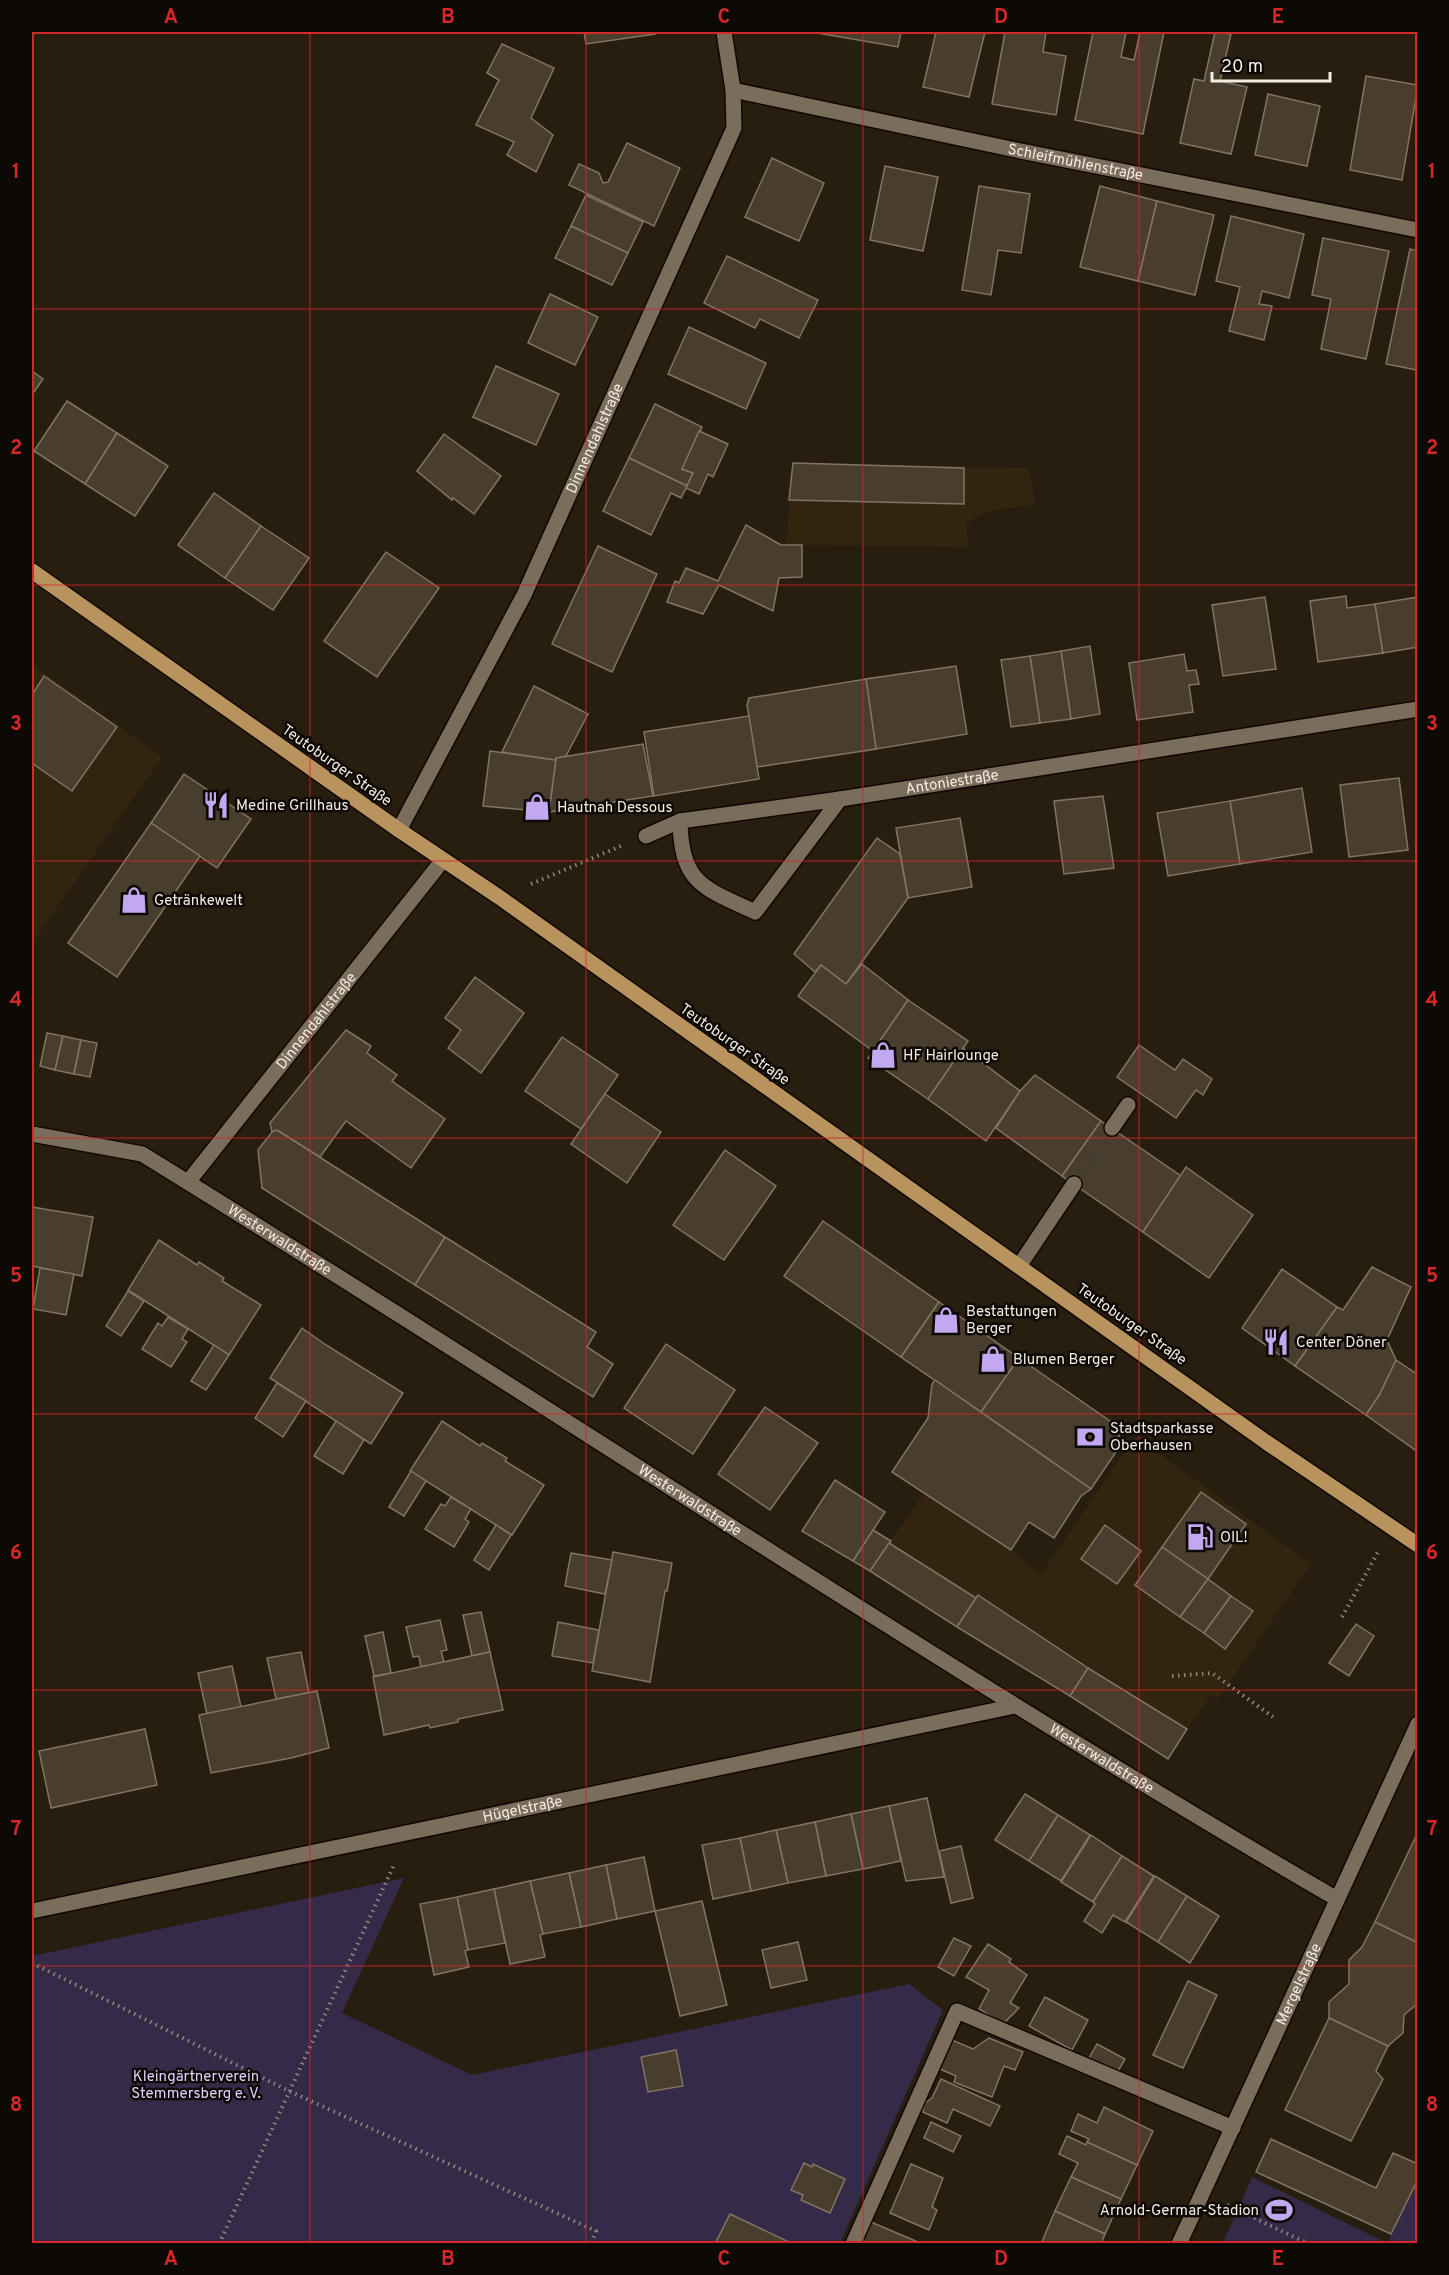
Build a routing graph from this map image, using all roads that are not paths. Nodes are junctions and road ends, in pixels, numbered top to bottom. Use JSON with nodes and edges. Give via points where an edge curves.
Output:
{"nodes":[{"id":1,"x":724,"y":32,"type":"edge"},
{"id":2,"x":733,"y":90,"type":"junction"},
{"id":3,"x":1418,"y":230,"type":"edge"},
{"id":4,"x":32,"y":571,"type":"edge"},
{"id":5,"x":1418,"y":710,"type":"edge"},
{"id":6,"x":840,"y":798,"type":"junction"},
{"id":7,"x":680,"y":820,"type":"junction"},
{"id":8,"x":399,"y":831,"type":"junction"},
{"id":9,"x":646,"y":836,"type":"road end"},
{"id":10,"x":443,"y":860,"type":"junction"},
{"id":11,"x":1128,"y":1105,"type":"dead end"},
{"id":12,"x":1112,"y":1128,"type":"tunnel mouth"},
{"id":13,"x":32,"y":1134,"type":"edge"},
{"id":14,"x":188,"y":1182,"type":"junction"},
{"id":15,"x":1074,"y":1184,"type":"tunnel mouth"},
{"id":16,"x":1019,"y":1266,"type":"junction"},
{"id":17,"x":1418,"y":1545,"type":"edge"},
{"id":18,"x":1015,"y":1706,"type":"junction"},
{"id":19,"x":1418,"y":1724,"type":"edge"},
{"id":20,"x":1337,"y":1899,"type":"junction"},
{"id":21,"x":32,"y":1911,"type":"edge"},
{"id":22,"x":1233,"y":2128,"type":"junction"},
{"id":23,"x":853,"y":2244,"type":"edge"},
{"id":24,"x":1179,"y":2244,"type":"edge"}],
"edges":[{"from":1,"to":2,"type":"street","name":"Dinnendahlstraße"},
{"from":2,"to":3,"type":"street","name":"Schleifmühlenstraße"},
{"from":2,"to":8,"type":"street","name":"Dinnendahlstraße","via":[[734,128],[524,595]]},
{"from":4,"to":8,"type":"main road","name":"Teutoburger Straße"},
{"from":5,"to":6,"type":"street","name":"Antoniestraße"},
{"from":6,"to":7,"type":"street","name":"Antoniestraße"},
{"from":6,"to":7,"type":"street","via":[[755,912],[703,885],[689,871],[681,847]]},
{"from":7,"to":9,"type":"street","name":"Antoniestraße"},
{"from":8,"to":10,"type":"main road","name":"Teutoburger Straße"},
{"from":10,"to":14,"type":"street","name":"Dinnendahlstraße"},
{"from":10,"to":16,"type":"main road","name":"Teutoburger Straße"},
{"from":11,"to":12,"type":"street"},
{"from":13,"to":14,"type":"street","name":"Westerwaldstraße","via":[[142,1154]]},
{"from":14,"to":18,"type":"street","name":"Westerwaldstraße"},
{"from":15,"to":16,"type":"street"},
{"from":16,"to":17,"type":"main road","name":"Teutoburger Straße"},
{"from":18,"to":20,"type":"street","name":"Westerwaldstraße"},
{"from":18,"to":21,"type":"street","name":"Hügelstraße"},
{"from":19,"to":20,"type":"street","name":"Mergelstraße"},
{"from":20,"to":22,"type":"street","name":"Mergelstraße"},
{"from":22,"to":23,"type":"street","via":[[957,2011]]},
{"from":22,"to":24,"type":"street","name":"Mergelstraße"}]}
